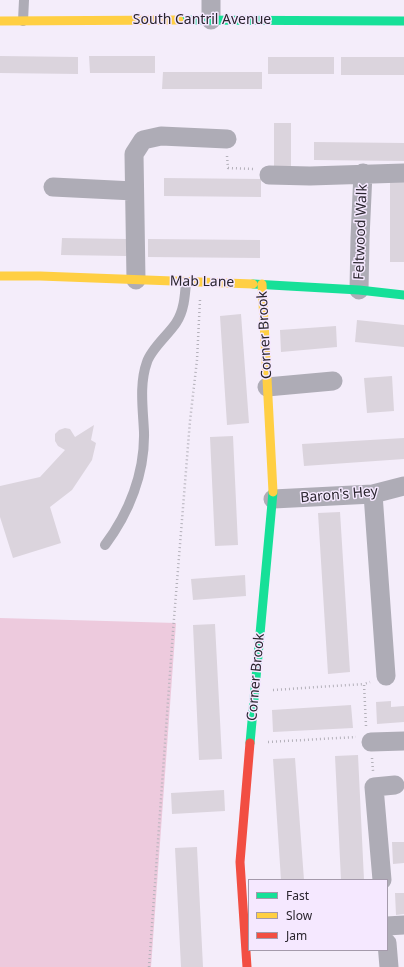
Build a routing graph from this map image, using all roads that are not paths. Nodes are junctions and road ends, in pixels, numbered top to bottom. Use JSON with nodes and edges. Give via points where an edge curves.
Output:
{"nodes":[{"id":1,"x":24,"y":0,"type":"edge"},
{"id":2,"x":211,"y":0,"type":"edge"},
{"id":3,"x":0,"y":20,"type":"edge"},
{"id":4,"x":212,"y":20,"type":"junction"},
{"id":5,"x":23,"y":21,"type":"junction"},
{"id":6,"x":404,"y":21,"type":"edge"},
{"id":7,"x":227,"y":138,"type":"road end"},
{"id":8,"x":363,"y":173,"type":"junction"},
{"id":9,"x":404,"y":173,"type":"edge"},
{"id":10,"x":269,"y":175,"type":"road end"},
{"id":11,"x":53,"y":187,"type":"dead end"},
{"id":12,"x":134,"y":191,"type":"junction"},
{"id":13,"x":0,"y":276,"type":"edge"},
{"id":14,"x":136,"y":280,"type":"junction"},
{"id":15,"x":186,"y":282,"type":"junction"},
{"id":16,"x":262,"y":284,"type":"junction"},
{"id":17,"x":359,"y":290,"type":"junction"},
{"id":18,"x":404,"y":295,"type":"edge"},
{"id":19,"x":333,"y":381,"type":"dead end"},
{"id":20,"x":267,"y":387,"type":"junction"},
{"id":21,"x":404,"y":486,"type":"edge"},
{"id":22,"x":373,"y":494,"type":"junction"},
{"id":23,"x":273,"y":499,"type":"junction"},
{"id":24,"x":105,"y":545,"type":"dead end"},
{"id":25,"x":386,"y":676,"type":"road end"},
{"id":26,"x":369,"y":739,"type":"road end"},
{"id":27,"x":404,"y":741,"type":"edge"},
{"id":28,"x":395,"y":784,"type":"dead end"},
{"id":29,"x":382,"y":879,"type":"edge"},
{"id":30,"x":404,"y":925,"type":"edge"},
{"id":31,"x":388,"y":926,"type":"edge"},
{"id":32,"x":388,"y":951,"type":"edge"},
{"id":33,"x":247,"y":967,"type":"edge"},
{"id":34,"x":389,"y":967,"type":"edge"}],
"edges":[{"from":1,"to":5,"type":"lane"},
{"from":2,"to":4,"type":"street"},
{"from":3,"to":5,"type":"street","name":"South Cantril Avenue"},
{"from":4,"to":5,"type":"street","name":"South Cantril Avenue"},
{"from":4,"to":6,"type":"street","name":"South Cantril Avenue"},
{"from":7,"to":12,"type":"street","via":[[161,136],[143,140],[134,154]]},
{"from":8,"to":9,"type":"street","name":"Feltwood Walk"},
{"from":8,"to":10,"type":"street","name":"Feltwood Walk"},
{"from":8,"to":17,"type":"street","name":"Feltwood Walk"},
{"from":11,"to":12,"type":"street"},
{"from":12,"to":14,"type":"street"},
{"from":13,"to":14,"type":"street","name":"Mab Lane"},
{"from":14,"to":15,"type":"street","name":"Mab Lane"},
{"from":15,"to":16,"type":"street","name":"Mab Lane"},
{"from":15,"to":24,"type":"lane","via":[[184,306],[177,323],[147,360],[142,401],[144,434],[141,468],[124,516]]},
{"from":16,"to":17,"type":"street","name":"Mab Lane"},
{"from":16,"to":20,"type":"street","name":"Corner Brook"},
{"from":17,"to":18,"type":"street","name":"Mab Lane"},
{"from":19,"to":20,"type":"street","name":"Corner Brook"},
{"from":20,"to":23,"type":"street","name":"Corner Brook"},
{"from":21,"to":22,"type":"street","name":"Baron's Hey"},
{"from":22,"to":23,"type":"street","name":"Baron's Hey"},
{"from":22,"to":25,"type":"street"},
{"from":23,"to":33,"type":"street","name":"Corner Brook","via":[[240,862]]},
{"from":26,"to":27,"type":"street"},
{"from":28,"to":29,"type":"street","via":[[374,787]]},
{"from":30,"to":31,"type":"street"},
{"from":32,"to":34,"type":"street"}]}
